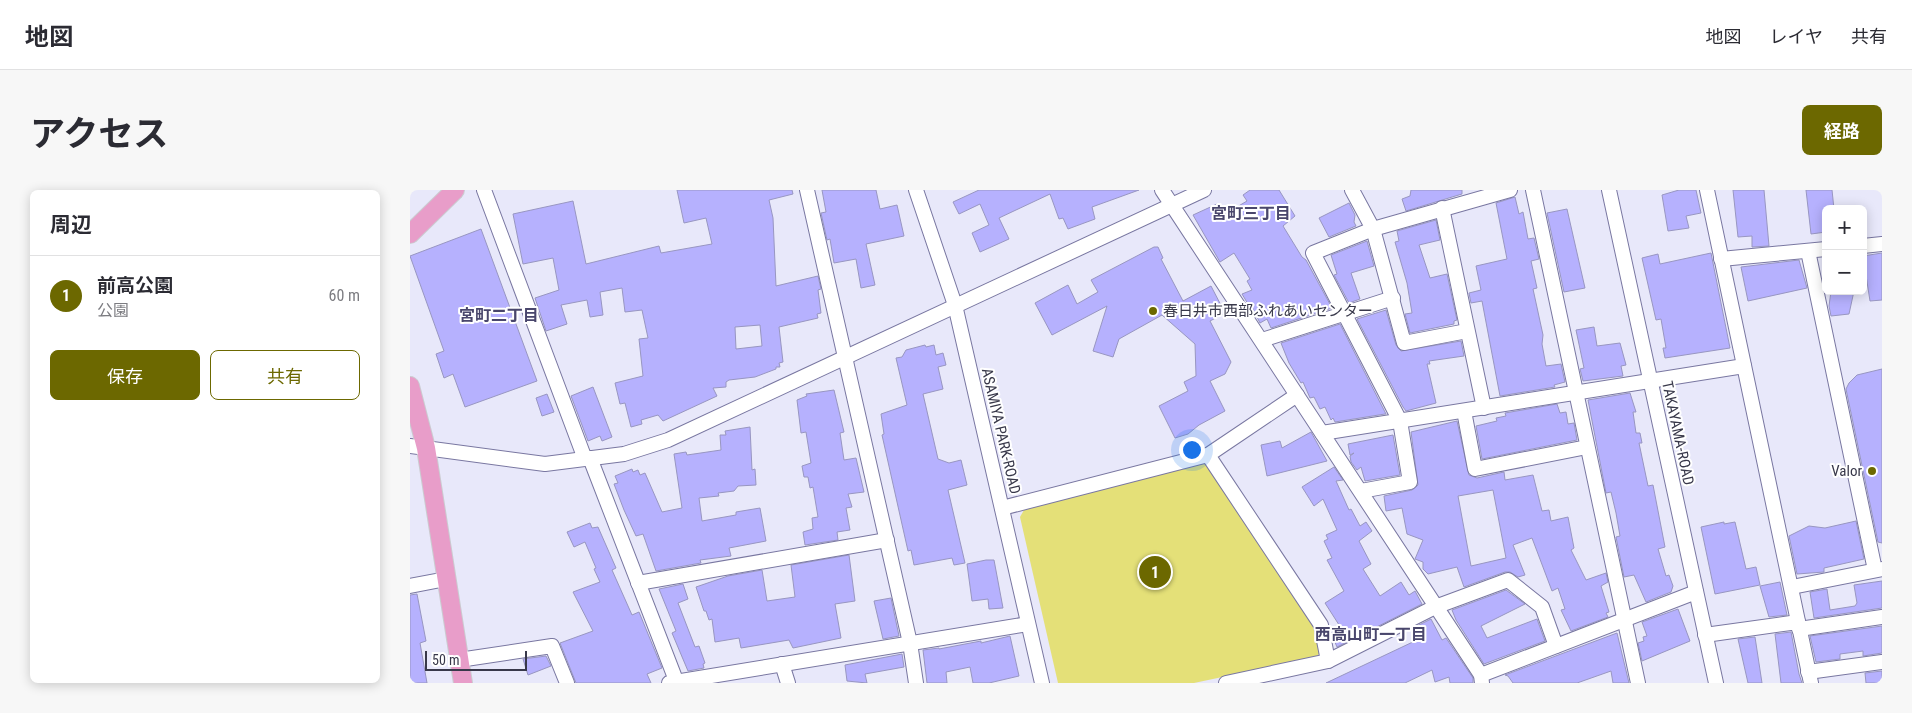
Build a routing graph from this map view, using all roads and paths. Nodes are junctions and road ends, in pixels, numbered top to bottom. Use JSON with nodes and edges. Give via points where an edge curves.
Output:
{"nodes":[{"id":1,"x":455,"y":190,"type":"edge"},
{"id":2,"x":484,"y":190,"type":"edge"},
{"id":3,"x":807,"y":190,"type":"edge"},
{"id":4,"x":916,"y":190,"type":"edge"},
{"id":5,"x":1162,"y":190,"type":"edge"},
{"id":6,"x":1204,"y":190,"type":"edge"},
{"id":7,"x":1352,"y":190,"type":"edge"},
{"id":8,"x":1510,"y":190,"type":"edge"},
{"id":9,"x":1533,"y":190,"type":"edge"},
{"id":10,"x":1609,"y":190,"type":"edge"},
{"id":11,"x":1707,"y":190,"type":"edge"},
{"id":12,"x":1172,"y":204,"type":"junction"},
{"id":13,"x":1442,"y":208,"type":"junction"},
{"id":14,"x":1374,"y":229,"type":"junction"},
{"id":15,"x":410,"y":234,"type":"edge"},
{"id":16,"x":1882,"y":244,"type":"edge"},
{"id":17,"x":1867,"y":246,"type":"edge"},
{"id":18,"x":1822,"y":249,"type":"edge"},
{"id":19,"x":1808,"y":251,"type":"junction"},
{"id":20,"x":1721,"y":259,"type":"junction"},
{"id":21,"x":1393,"y":298,"type":"junction"},
{"id":22,"x":955,"y":304,"type":"junction"},
{"id":23,"x":1344,"y":313,"type":"junction"},
{"id":24,"x":1468,"y":330,"type":"junction"},
{"id":25,"x":1262,"y":340,"type":"junction"},
{"id":26,"x":845,"y":358,"type":"junction"},
{"id":27,"x":1744,"y":366,"type":"junction"},
{"id":28,"x":1650,"y":382,"type":"junction"},
{"id":29,"x":410,"y":386,"type":"edge"},
{"id":30,"x":1576,"y":394,"type":"junction"},
{"id":31,"x":1297,"y":395,"type":"junction"},
{"id":32,"x":1484,"y":408,"type":"junction"},
{"id":33,"x":1464,"y":411,"type":"junction"},
{"id":34,"x":1400,"y":421,"type":"junction"},
{"id":35,"x":1322,"y":433,"type":"junction"},
{"id":36,"x":418,"y":447,"type":"edge"},
{"id":37,"x":1587,"y":447,"type":"junction"},
{"id":38,"x":1208,"y":454,"type":"junction"},
{"id":39,"x":588,"y":459,"type":"junction"},
{"id":40,"x":1361,"y":491,"type":"junction"},
{"id":41,"x":1002,"y":508,"type":"junction"},
{"id":42,"x":887,"y":540,"type":"junction"},
{"id":43,"x":1878,"y":570,"type":"edge"},
{"id":44,"x":446,"y":579,"type":"junction"},
{"id":45,"x":638,"y":583,"type":"junction"},
{"id":46,"x":410,"y":586,"type":"edge"},
{"id":47,"x":1792,"y":587,"type":"junction"},
{"id":48,"x":1696,"y":592,"type":"junction"},
{"id":49,"x":1435,"y":607,"type":"junction"},
{"id":50,"x":1882,"y":617,"type":"edge"},
{"id":51,"x":1624,"y":620,"type":"junction"},
{"id":52,"x":1028,"y":624,"type":"junction"},
{"id":53,"x":1799,"y":625,"type":"junction"},
{"id":54,"x":1705,"y":635,"type":"junction"},
{"id":55,"x":910,"y":643,"type":"junction"},
{"id":56,"x":1556,"y":646,"type":"junction"},
{"id":57,"x":459,"y":660,"type":"junction"},
{"id":58,"x":1328,"y":661,"type":"junction"},
{"id":59,"x":1882,"y":662,"type":"edge"},
{"id":60,"x":782,"y":664,"type":"junction"},
{"id":61,"x":1810,"y":678,"type":"edge"},
{"id":62,"x":1481,"y":679,"type":"edge"},
{"id":63,"x":674,"y":682,"type":"edge"},
{"id":64,"x":463,"y":683,"type":"edge"},
{"id":65,"x":567,"y":683,"type":"edge"},
{"id":66,"x":788,"y":683,"type":"edge"},
{"id":67,"x":916,"y":683,"type":"edge"},
{"id":68,"x":1042,"y":683,"type":"edge"},
{"id":69,"x":1226,"y":683,"type":"edge"},
{"id":70,"x":1638,"y":683,"type":"edge"},
{"id":71,"x":1716,"y":683,"type":"edge"}],
"edges":[{"from":1,"to":15,"type":"main road"},
{"from":2,"to":39,"type":"street"},
{"from":3,"to":26,"type":"street"},
{"from":4,"to":22,"type":"street","name":"ASAMIYA PARK-ROAD"},
{"from":5,"to":12,"type":"street"},
{"from":6,"to":12,"type":"street"},
{"from":7,"to":14,"type":"street"},
{"from":8,"to":13,"type":"street"},
{"from":9,"to":30,"type":"street"},
{"from":10,"to":28,"type":"street","name":"TAKAYAMA-ROAD"},
{"from":11,"to":20,"type":"street"},
{"from":12,"to":22,"type":"street"},
{"from":12,"to":25,"type":"street"},
{"from":13,"to":14,"type":"street"},
{"from":13,"to":24,"type":"street"},
{"from":14,"to":21,"type":"street"},
{"from":14,"to":23,"type":"street","via":[[1313,253]]},
{"from":16,"to":17,"type":"street"},
{"from":18,"to":19,"type":"street"},
{"from":19,"to":20,"type":"street"},
{"from":19,"to":43,"type":"street"},
{"from":20,"to":27,"type":"street"},
{"from":21,"to":23,"type":"street"},
{"from":21,"to":24,"type":"street","via":[[1404,343]]},
{"from":22,"to":26,"type":"street"},
{"from":22,"to":41,"type":"street","name":"ASAMIYA PARK-ROAD"},
{"from":23,"to":25,"type":"street"},
{"from":23,"to":34,"type":"street"},
{"from":24,"to":32,"type":"street"},
{"from":25,"to":31,"type":"street"},
{"from":26,"to":39,"type":"street","via":[[668,440],[624,454]]},
{"from":26,"to":42,"type":"street"},
{"from":27,"to":28,"type":"street"},
{"from":27,"to":47,"type":"street"},
{"from":28,"to":30,"type":"street"},
{"from":28,"to":48,"type":"street","name":"TAKAYAMA-ROAD"},
{"from":29,"to":36,"type":"main road"},
{"from":30,"to":32,"type":"street"},
{"from":30,"to":37,"type":"street"},
{"from":31,"to":35,"type":"street"},
{"from":31,"to":38,"type":"street"},
{"from":32,"to":33,"type":"street"},
{"from":33,"to":34,"type":"street"},
{"from":33,"to":37,"type":"street","via":[[1475,469]]},
{"from":34,"to":35,"type":"street"},
{"from":34,"to":40,"type":"street","via":[[1410,482]]},
{"from":35,"to":40,"type":"street"},
{"from":36,"to":39,"type":"street","via":[[546,464]]},
{"from":36,"to":44,"type":"main road"},
{"from":37,"to":51,"type":"street"},
{"from":38,"to":41,"type":"street"},
{"from":38,"to":58,"type":"street","via":[[1321,624]]},
{"from":39,"to":45,"type":"street"},
{"from":40,"to":49,"type":"street"},
{"from":41,"to":52,"type":"street","name":"ASAMIYA PARK-ROAD"},
{"from":42,"to":45,"type":"street"},
{"from":42,"to":55,"type":"street"},
{"from":43,"to":47,"type":"street"},
{"from":44,"to":46,"type":"street"},
{"from":44,"to":57,"type":"main road"},
{"from":45,"to":63,"type":"street"},
{"from":47,"to":53,"type":"street"},
{"from":48,"to":51,"type":"street"},
{"from":48,"to":54,"type":"street","name":"TAKAYAMA-ROAD"},
{"from":49,"to":56,"type":"street","via":[[1508,580],[1542,607]]},
{"from":49,"to":58,"type":"street"},
{"from":49,"to":62,"type":"street"},
{"from":50,"to":53,"type":"street"},
{"from":51,"to":56,"type":"street"},
{"from":51,"to":70,"type":"street"},
{"from":52,"to":55,"type":"street"},
{"from":52,"to":68,"type":"street","name":"ASAMIYA PARK-ROAD"},
{"from":53,"to":54,"type":"street"},
{"from":53,"to":61,"type":"street"},
{"from":54,"to":71,"type":"street","name":"TAKAYAMA-ROAD"},
{"from":55,"to":60,"type":"street"},
{"from":55,"to":67,"type":"street"},
{"from":56,"to":62,"type":"street"},
{"from":57,"to":64,"type":"main road"},
{"from":57,"to":65,"type":"street","via":[[552,646]]},
{"from":58,"to":69,"type":"street"},
{"from":59,"to":61,"type":"street"},
{"from":60,"to":63,"type":"street"},
{"from":60,"to":66,"type":"street"}]}
